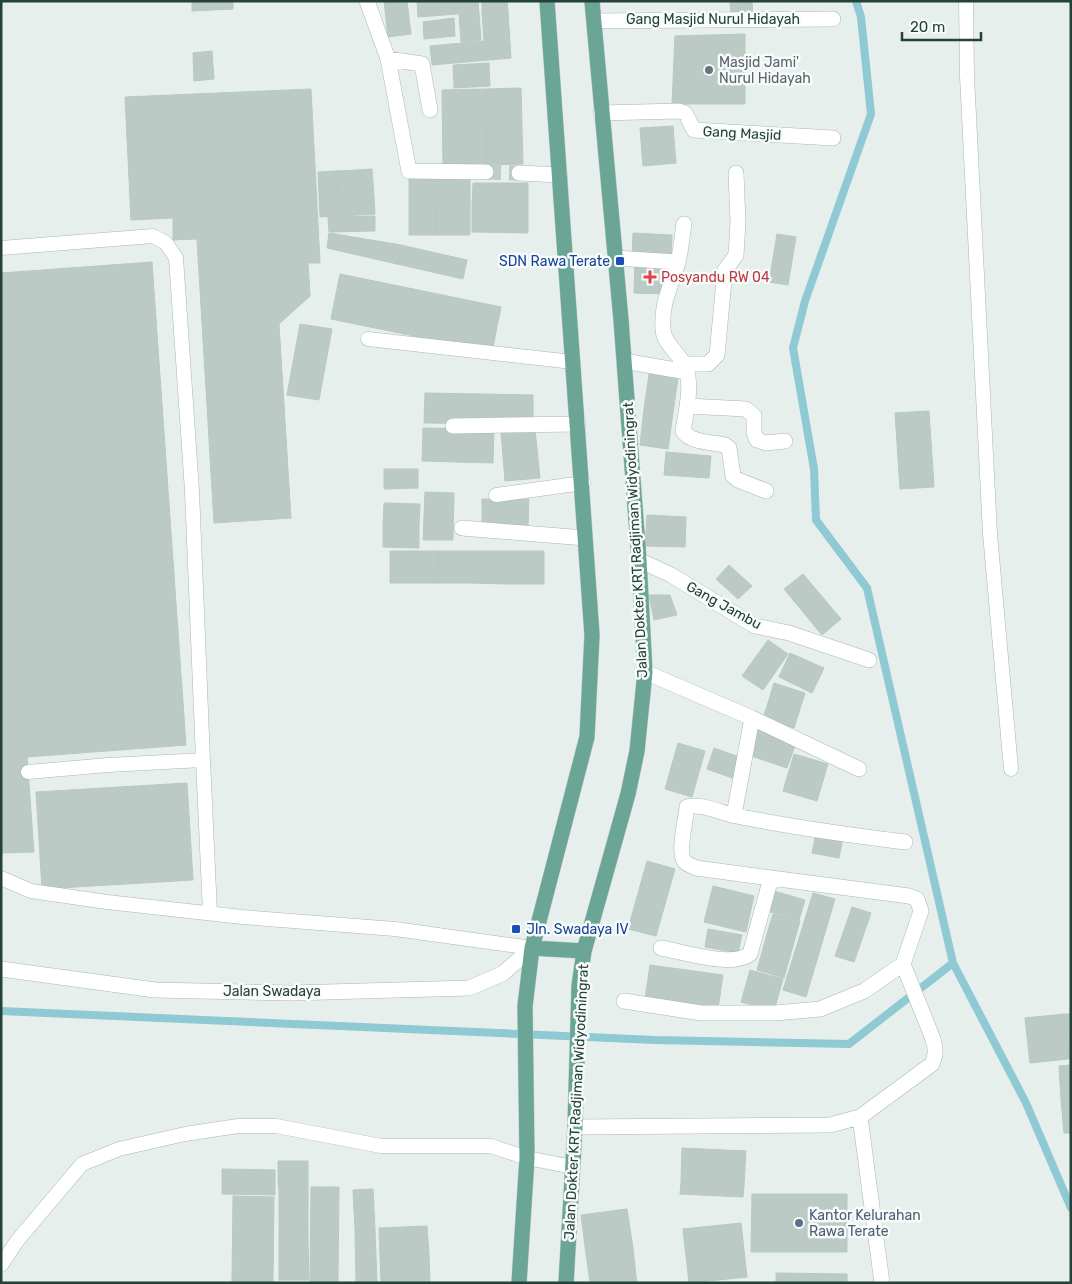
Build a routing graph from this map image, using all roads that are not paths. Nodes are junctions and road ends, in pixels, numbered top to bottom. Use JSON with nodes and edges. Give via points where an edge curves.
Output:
{"nodes":[{"id":1,"x":367,"y":1,"type":"edge"},
{"id":2,"x":547,"y":1,"type":"edge"},
{"id":3,"x":592,"y":1,"type":"edge"},
{"id":4,"x":966,"y":1,"type":"edge"},
{"id":5,"x":833,"y":19,"type":"dead end"},
{"id":6,"x":594,"y":21,"type":"junction"},
{"id":7,"x":388,"y":58,"type":"junction"},
{"id":8,"x":430,"y":110,"type":"dead end"},
{"id":9,"x":601,"y":113,"type":"junction"},
{"id":10,"x":833,"y":138,"type":"dead end"},
{"id":11,"x":486,"y":172,"type":"tunnel mouth"},
{"id":12,"x":519,"y":173,"type":"tunnel mouth"},
{"id":13,"x":736,"y":173,"type":"dead end"},
{"id":14,"x":560,"y":175,"type":"junction"},
{"id":15,"x":684,"y":224,"type":"dead end"},
{"id":16,"x":1,"y":248,"type":"edge"},
{"id":17,"x":615,"y":258,"type":"junction"},
{"id":18,"x":678,"y":262,"type":"junction"},
{"id":19,"x":368,"y":339,"type":"dead end"},
{"id":20,"x":624,"y":361,"type":"junction"},
{"id":21,"x":573,"y":362,"type":"junction"},
{"id":22,"x":686,"y":368,"type":"junction"},
{"id":23,"x":687,"y":406,"type":"junction"},
{"id":24,"x":578,"y":424,"type":"junction"},
{"id":25,"x":453,"y":426,"type":"dead end"},
{"id":26,"x":785,"y":441,"type":"dead end"},
{"id":27,"x":583,"y":483,"type":"junction"},
{"id":28,"x":766,"y":491,"type":"dead end"},
{"id":29,"x":496,"y":495,"type":"dead end"},
{"id":30,"x":462,"y":528,"type":"dead end"},
{"id":31,"x":585,"y":538,"type":"junction"},
{"id":32,"x":639,"y":560,"type":"junction"},
{"id":33,"x":869,"y":660,"type":"dead end"},
{"id":34,"x":645,"y":672,"type":"junction"},
{"id":35,"x":752,"y":718,"type":"junction"},
{"id":36,"x":203,"y":760,"type":"junction"},
{"id":37,"x":858,"y":769,"type":"dead end"},
{"id":38,"x":1011,"y":769,"type":"dead end"},
{"id":39,"x":28,"y":772,"type":"dead end"},
{"id":40,"x":734,"y":816,"type":"junction"},
{"id":41,"x":904,"y":842,"type":"dead end"},
{"id":42,"x":1,"y":878,"type":"edge"},
{"id":43,"x":771,"y":878,"type":"junction"},
{"id":44,"x":210,"y":913,"type":"junction"},
{"id":45,"x":532,"y":948,"type":"junction"},
{"id":46,"x":661,"y":948,"type":"dead end"},
{"id":47,"x":584,"y":951,"type":"junction"},
{"id":48,"x":1,"y":969,"type":"edge"},
{"id":49,"x":907,"y":971,"type":"junction"},
{"id":50,"x":624,"y":1001,"type":"dead end"},
{"id":51,"x":860,"y":1117,"type":"junction"},
{"id":52,"x":575,"y":1128,"type":"junction"},
{"id":53,"x":527,"y":1158,"type":"junction"},
{"id":54,"x":573,"y":1167,"type":"junction"},
{"id":55,"x":1,"y":1265,"type":"edge"},
{"id":56,"x":520,"y":1283,"type":"edge"},
{"id":57,"x":566,"y":1283,"type":"edge"},
{"id":58,"x":882,"y":1283,"type":"edge"}],
"edges":[{"from":1,"to":7,"type":"street"},
{"from":2,"to":14,"type":"main road"},
{"from":3,"to":6,"type":"main road","name":"Jalan Dokter KRT Radjiman Widyodiningrat"},
{"from":4,"to":38,"type":"lane","via":[[990,534]]},
{"from":5,"to":6,"type":"street","name":"Gang Masjid Nurul Hidayah"},
{"from":6,"to":9,"type":"main road","name":"Jalan Dokter KRT Radjiman Widyodiningrat"},
{"from":7,"to":8,"type":"street","via":[[422,64]]},
{"from":7,"to":11,"type":"street","via":[[409,171]]},
{"from":9,"to":10,"type":"street","name":"Gang Masjid","via":[[679,111],[685,113],[694,130]]},
{"from":9,"to":17,"type":"main road","name":"Jalan Dokter KRT Radjiman Widyodiningrat"},
{"from":12,"to":14,"type":"street"},
{"from":13,"to":22,"type":"street","via":[[736,255],[725,270],[717,355],[708,364]]},
{"from":14,"to":21,"type":"main road"},
{"from":15,"to":18,"type":"street"},
{"from":16,"to":36,"type":"lane","via":[[153,236],[166,243],[176,258],[192,492]]},
{"from":17,"to":18,"type":"street"},
{"from":17,"to":20,"type":"main road","name":"Jalan Dokter KRT Radjiman Widyodiningrat"},
{"from":18,"to":22,"type":"street","via":[[663,302],[663,329]]},
{"from":19,"to":21,"type":"lane"},
{"from":20,"to":22,"type":"street"},
{"from":20,"to":32,"type":"main road","name":"Jalan Dokter KRT Radjiman Widyodiningrat"},
{"from":21,"to":24,"type":"main road"},
{"from":22,"to":23,"type":"street"},
{"from":23,"to":26,"type":"street","via":[[746,409],[754,416],[757,440],[766,443]]},
{"from":23,"to":28,"type":"street","via":[[683,431],[687,436],[729,448],[733,476]]},
{"from":24,"to":25,"type":"street"},
{"from":24,"to":27,"type":"main road"},
{"from":27,"to":29,"type":"lane"},
{"from":27,"to":31,"type":"main road"},
{"from":30,"to":31,"type":"street"},
{"from":31,"to":45,"type":"main road","via":[[592,635],[587,737]]},
{"from":32,"to":33,"type":"street","name":"Gang Jambu","via":[[671,575],[755,626],[789,633]]},
{"from":32,"to":34,"type":"main road","name":"Jalan Dokter KRT Radjiman Widyodiningrat"},
{"from":34,"to":35,"type":"street"},
{"from":34,"to":47,"type":"main road","name":"Jalan Dokter KRT Radjiman Widyodiningrat","via":[[630,785]]},
{"from":35,"to":37,"type":"street"},
{"from":35,"to":40,"type":"street"},
{"from":36,"to":39,"type":"lane"},
{"from":36,"to":44,"type":"lane"},
{"from":40,"to":41,"type":"street"},
{"from":40,"to":43,"type":"street","via":[[695,805],[687,807],[681,856],[696,868]]},
{"from":42,"to":44,"type":"lane","via":[[31,891]]},
{"from":43,"to":46,"type":"street","via":[[750,954],[742,960]]},
{"from":43,"to":49,"type":"street","via":[[909,896],[917,900],[921,911]]},
{"from":44,"to":45,"type":"lane","via":[[395,930]]},
{"from":45,"to":47,"type":"main road"},
{"from":45,"to":48,"type":"street","name":"Jalan Swadaya","via":[[502,974],[469,988],[291,993],[155,990]]},
{"from":45,"to":53,"type":"main road","via":[[525,1006]]},
{"from":47,"to":52,"type":"main road","name":"Jalan Dokter KRT Radjiman Widyodiningrat","via":[[578,1007]]},
{"from":49,"to":50,"type":"street","via":[[820,1009],[701,1013]]},
{"from":49,"to":51,"type":"street","via":[[936,1049],[932,1064]]},
{"from":51,"to":52,"type":"street","via":[[830,1125]]},
{"from":51,"to":58,"type":"street"},
{"from":52,"to":54,"type":"main road","name":"Jalan Dokter KRT Radjiman Widyodiningrat"},
{"from":53,"to":54,"type":"lane"},
{"from":53,"to":55,"type":"lane","via":[[491,1146],[381,1146],[276,1126],[238,1126],[185,1134],[119,1149],[82,1164],[17,1241]]},
{"from":53,"to":56,"type":"main road"},
{"from":54,"to":57,"type":"main road","name":"Jalan Dokter KRT Radjiman Widyodiningrat"}]}
